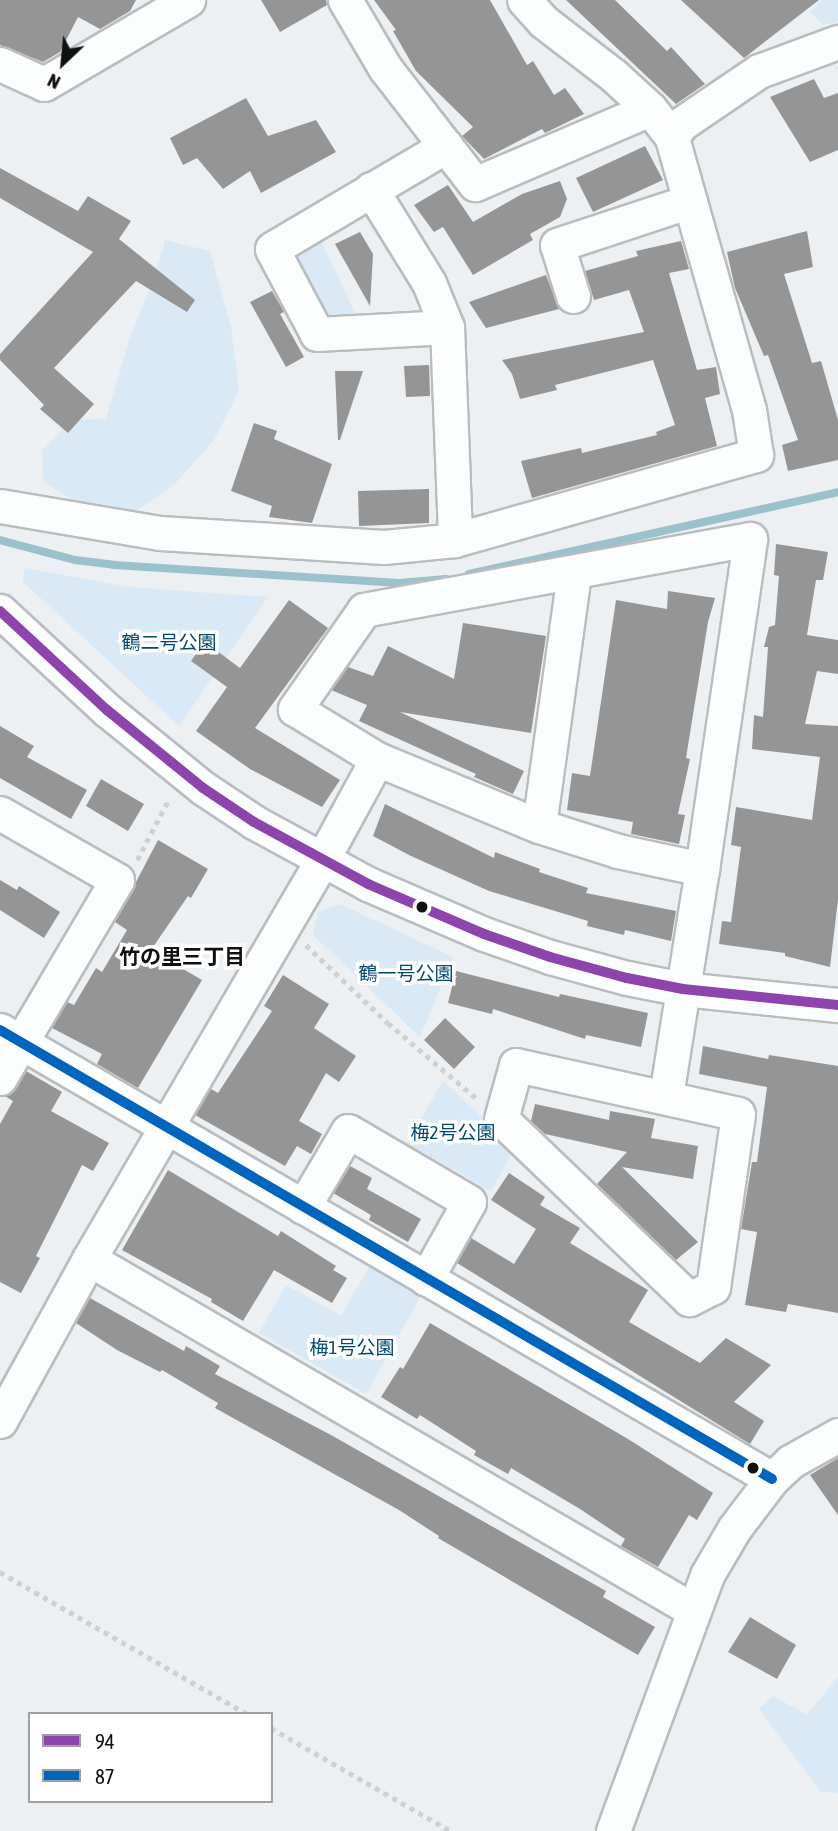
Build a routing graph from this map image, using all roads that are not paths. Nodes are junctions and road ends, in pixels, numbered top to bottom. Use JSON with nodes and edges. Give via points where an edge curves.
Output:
{"nodes":[{"id":1,"x":188,"y":0,"type":"edge"},
{"id":2,"x":345,"y":0,"type":"edge"},
{"id":3,"x":525,"y":1,"type":"edge"},
{"id":4,"x":838,"y":42,"type":"edge"},
{"id":5,"x":0,"y":64,"type":"edge"},
{"id":6,"x":650,"y":109,"type":"junction"},
{"id":7,"x":672,"y":137,"type":"junction"},
{"id":8,"x":446,"y":146,"type":"junction"},
{"id":9,"x":371,"y":188,"type":"junction"},
{"id":10,"x":690,"y":201,"type":"junction"},
{"id":11,"x":573,"y":296,"type":"dead end"},
{"id":12,"x":447,"y":327,"type":"junction"},
{"id":13,"x":0,"y":506,"type":"edge"},
{"id":14,"x":456,"y":540,"type":"junction"},
{"id":15,"x":574,"y":573,"type":"junction"},
{"id":16,"x":0,"y":611,"type":"edge"},
{"id":17,"x":377,"y":759,"type":"junction"},
{"id":18,"x":0,"y":813,"type":"edge"},
{"id":19,"x":539,"y":826,"type":"junction"},
{"id":20,"x":322,"y":860,"type":"junction"},
{"id":21,"x":702,"y":870,"type":"junction"},
{"id":22,"x":683,"y":989,"type":"junction"},
{"id":23,"x":838,"y":1005,"type":"edge"},
{"id":24,"x":10,"y":1037,"type":"edge"},
{"id":25,"x":0,"y":1078,"type":"edge"},
{"id":26,"x":666,"y":1096,"type":"junction"},
{"id":27,"x":167,"y":1126,"type":"junction"},
{"id":28,"x":303,"y":1208,"type":"junction"},
{"id":29,"x":89,"y":1259,"type":"junction"},
{"id":30,"x":426,"y":1279,"type":"junction"},
{"id":31,"x":0,"y":1421,"type":"edge"},
{"id":32,"x":838,"y":1435,"type":"edge"},
{"id":33,"x":772,"y":1479,"type":"junction"},
{"id":34,"x":693,"y":1610,"type":"junction"},
{"id":35,"x":613,"y":1831,"type":"edge"}],
"edges":[{"from":1,"to":5,"type":"street","via":[[44,83]]},
{"from":2,"to":8,"type":"street","via":[[385,68]]},
{"from":3,"to":6,"type":"street"},
{"from":4,"to":7,"type":"street","via":[[759,71],[681,124]]},
{"from":6,"to":7,"type":"street"},
{"from":6,"to":8,"type":"street","via":[[475,184]]},
{"from":7,"to":10,"type":"street"},
{"from":8,"to":9,"type":"street"},
{"from":9,"to":12,"type":"street","via":[[429,283]]},
{"from":9,"to":12,"type":"street","via":[[272,249],[317,334]]},
{"from":10,"to":11,"type":"street","via":[[557,245]]},
{"from":10,"to":14,"type":"street","via":[[749,410],[756,456]]},
{"from":12,"to":14,"type":"street"},
{"from":13,"to":14,"type":"street","via":[[173,534],[384,547]]},
{"from":15,"to":17,"type":"street","via":[[365,610],[295,709]]},
{"from":15,"to":19,"type":"street"},
{"from":15,"to":21,"type":"street","via":[[750,539]]},
{"from":16,"to":20,"type":"street","via":[[107,710],[203,788]]},
{"from":17,"to":19,"type":"street"},
{"from":17,"to":20,"type":"street"},
{"from":18,"to":24,"type":"street","via":[[117,880]]},
{"from":19,"to":21,"type":"street","via":[[618,851]]},
{"from":20,"to":22,"type":"street","via":[[430,913],[495,938],[550,957]]},
{"from":20,"to":27,"type":"street"},
{"from":21,"to":22,"type":"street"},
{"from":22,"to":23,"type":"street"},
{"from":22,"to":26,"type":"street"},
{"from":24,"to":25,"type":"street"},
{"from":24,"to":27,"type":"street"},
{"from":26,"to":26,"type":"street","via":[[738,1114],[713,1287],[689,1299],[500,1119],[516,1065]]},
{"from":27,"to":28,"type":"street"},
{"from":27,"to":29,"type":"street"},
{"from":28,"to":30,"type":"street"},
{"from":28,"to":30,"type":"street","via":[[348,1130],[469,1202]]},
{"from":29,"to":31,"type":"street"},
{"from":29,"to":34,"type":"street"},
{"from":30,"to":33,"type":"street"},
{"from":32,"to":33,"type":"street","via":[[790,1462]]},
{"from":33,"to":34,"type":"street","via":[[734,1529]]},
{"from":34,"to":35,"type":"street"}]}
